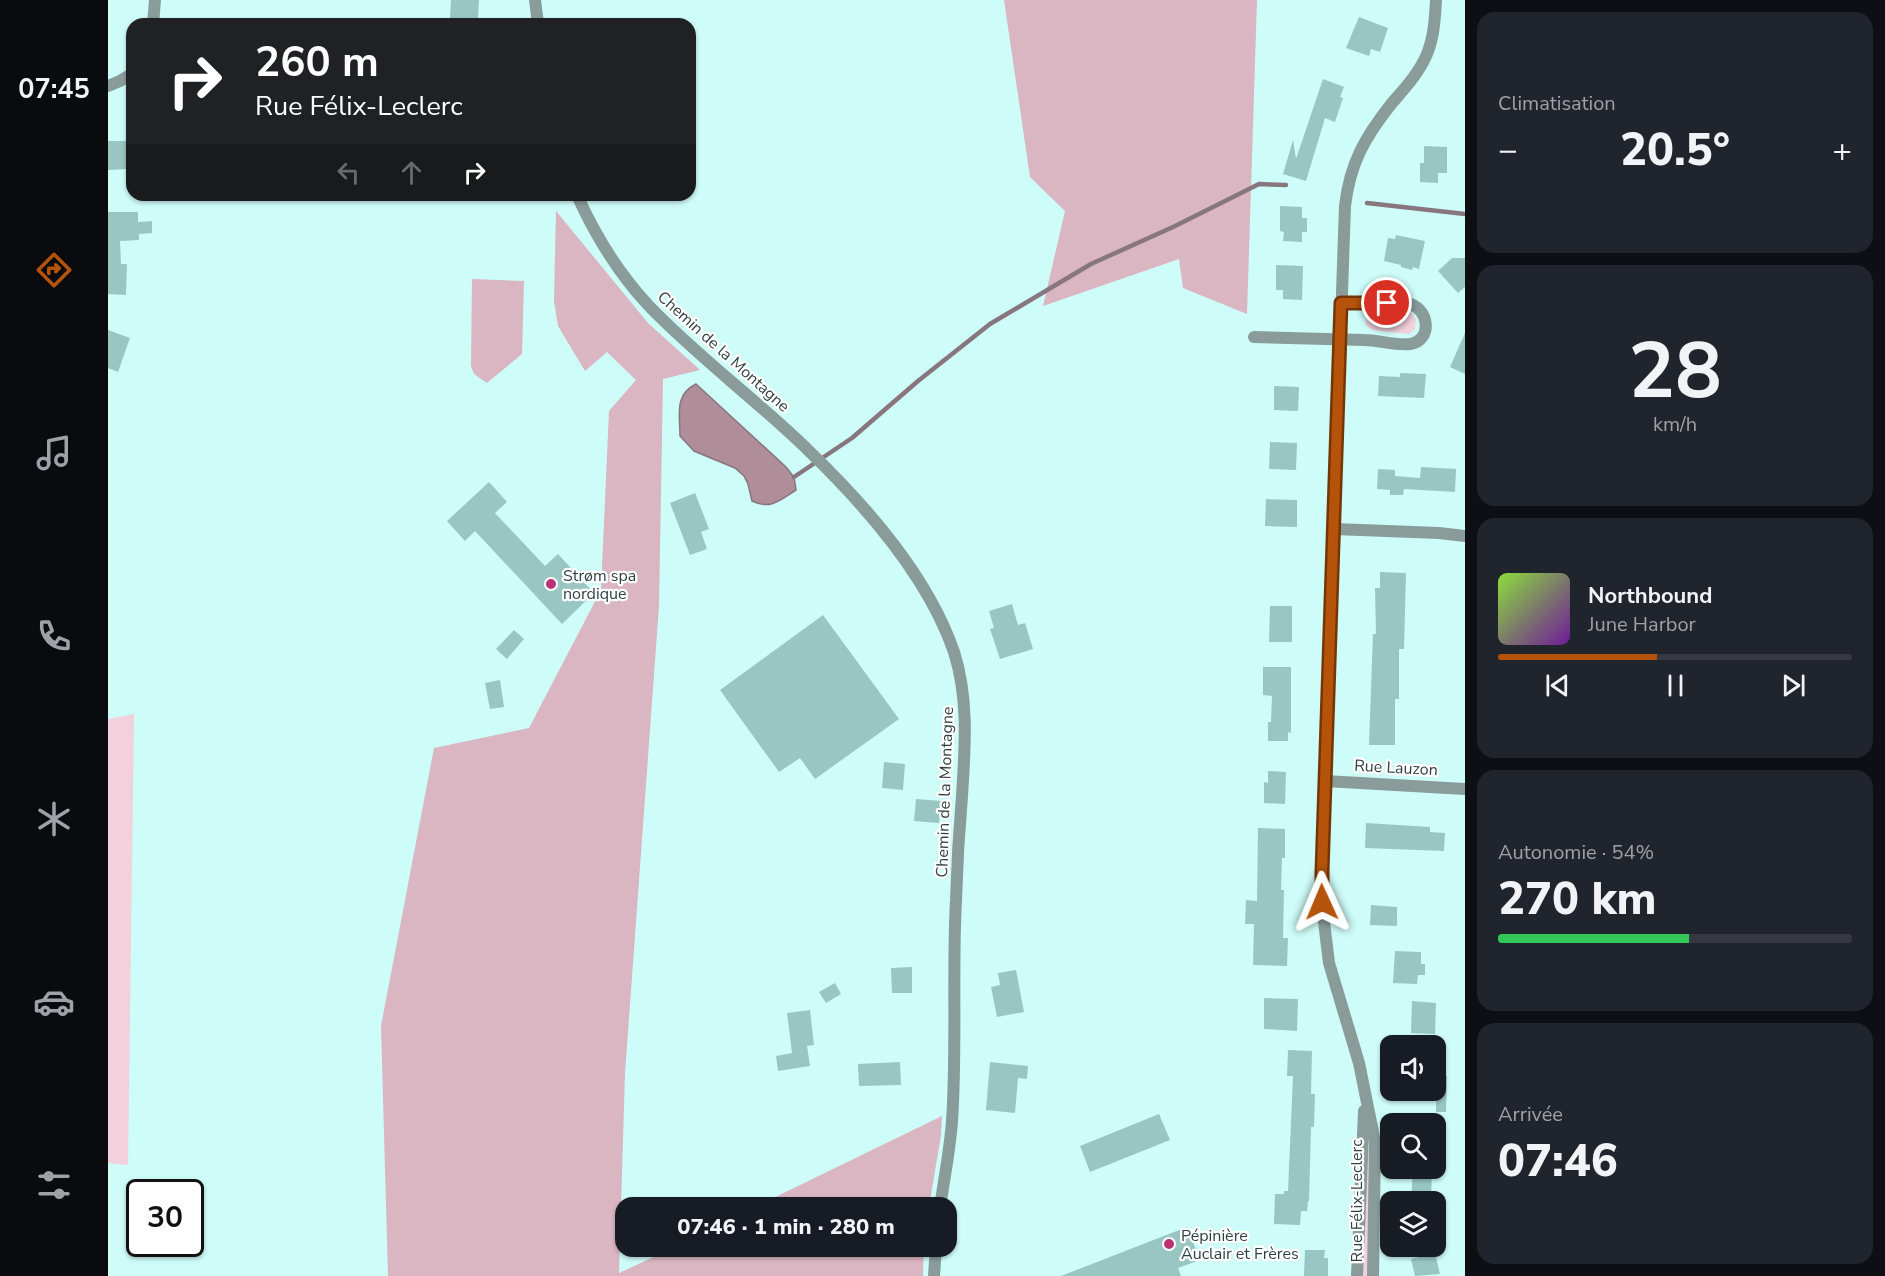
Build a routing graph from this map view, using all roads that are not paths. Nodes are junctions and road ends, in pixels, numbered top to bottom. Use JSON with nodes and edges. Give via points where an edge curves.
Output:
{"nodes":[{"id":1,"x":155,"y":0,"type":"edge"},
{"id":2,"x":535,"y":0,"type":"edge"},
{"id":3,"x":1436,"y":0,"type":"edge"},
{"id":4,"x":154,"y":18,"type":"edge"},
{"id":5,"x":537,"y":18,"type":"edge"},
{"id":6,"x":126,"y":78,"type":"edge"},
{"id":7,"x":108,"y":86,"type":"edge"},
{"id":8,"x":580,"y":201,"type":"edge"},
{"id":9,"x":1341,"y":303,"type":"junction"},
{"id":10,"x":1254,"y":337,"type":"dead end"},
{"id":11,"x":1341,"y":340,"type":"junction"},
{"id":12,"x":1334,"y":529,"type":"junction"},
{"id":13,"x":1465,"y":536,"type":"edge"},
{"id":14,"x":1325,"y":781,"type":"junction"},
{"id":15,"x":1465,"y":789,"type":"edge"},
{"id":16,"x":1365,"y":1092,"type":"junction"},
{"id":17,"x":942,"y":1197,"type":"edge"},
{"id":18,"x":935,"y":1257,"type":"edge"},
{"id":19,"x":934,"y":1276,"type":"edge"},
{"id":20,"x":1358,"y":1276,"type":"edge"},
{"id":21,"x":1373,"y":1276,"type":"edge"}],
"edges":[{"from":1,"to":4,"type":"street"},
{"from":2,"to":5,"type":"street"},
{"from":3,"to":9,"type":"street","name":"Rue Félix-Leclerc","via":[[1433,34],[1426,55],[1366,138],[1352,170],[1345,206]]},
{"from":6,"to":7,"type":"street"},
{"from":8,"to":17,"type":"street","name":"Chemin de la Montagne","via":[[607,251],[648,305],[807,449],[878,525],[930,599],[953,651],[963,694],[965,738],[954,929],[952,1122]]},
{"from":9,"to":11,"type":"street","name":"Rue Félix-Leclerc"},
{"from":9,"to":11,"type":"street","via":[[1410,304],[1419,309],[1426,321],[1423,336],[1415,343]]},
{"from":10,"to":11,"type":"street"},
{"from":11,"to":12,"type":"street","name":"Rue Félix-Leclerc"},
{"from":12,"to":13,"type":"street"},
{"from":12,"to":14,"type":"street","name":"Rue Félix-Leclerc"},
{"from":14,"to":15,"type":"street","name":"Rue Lauzon"},
{"from":14,"to":16,"type":"street","name":"Rue Félix-Leclerc","via":[[1322,902],[1327,948]]},
{"from":16,"to":20,"type":"street","name":"Rue Félix-Leclerc"},
{"from":16,"to":21,"type":"street","name":"Rue Félix-Leclerc","via":[[1375,1142]]},
{"from":18,"to":19,"type":"street"}]}
